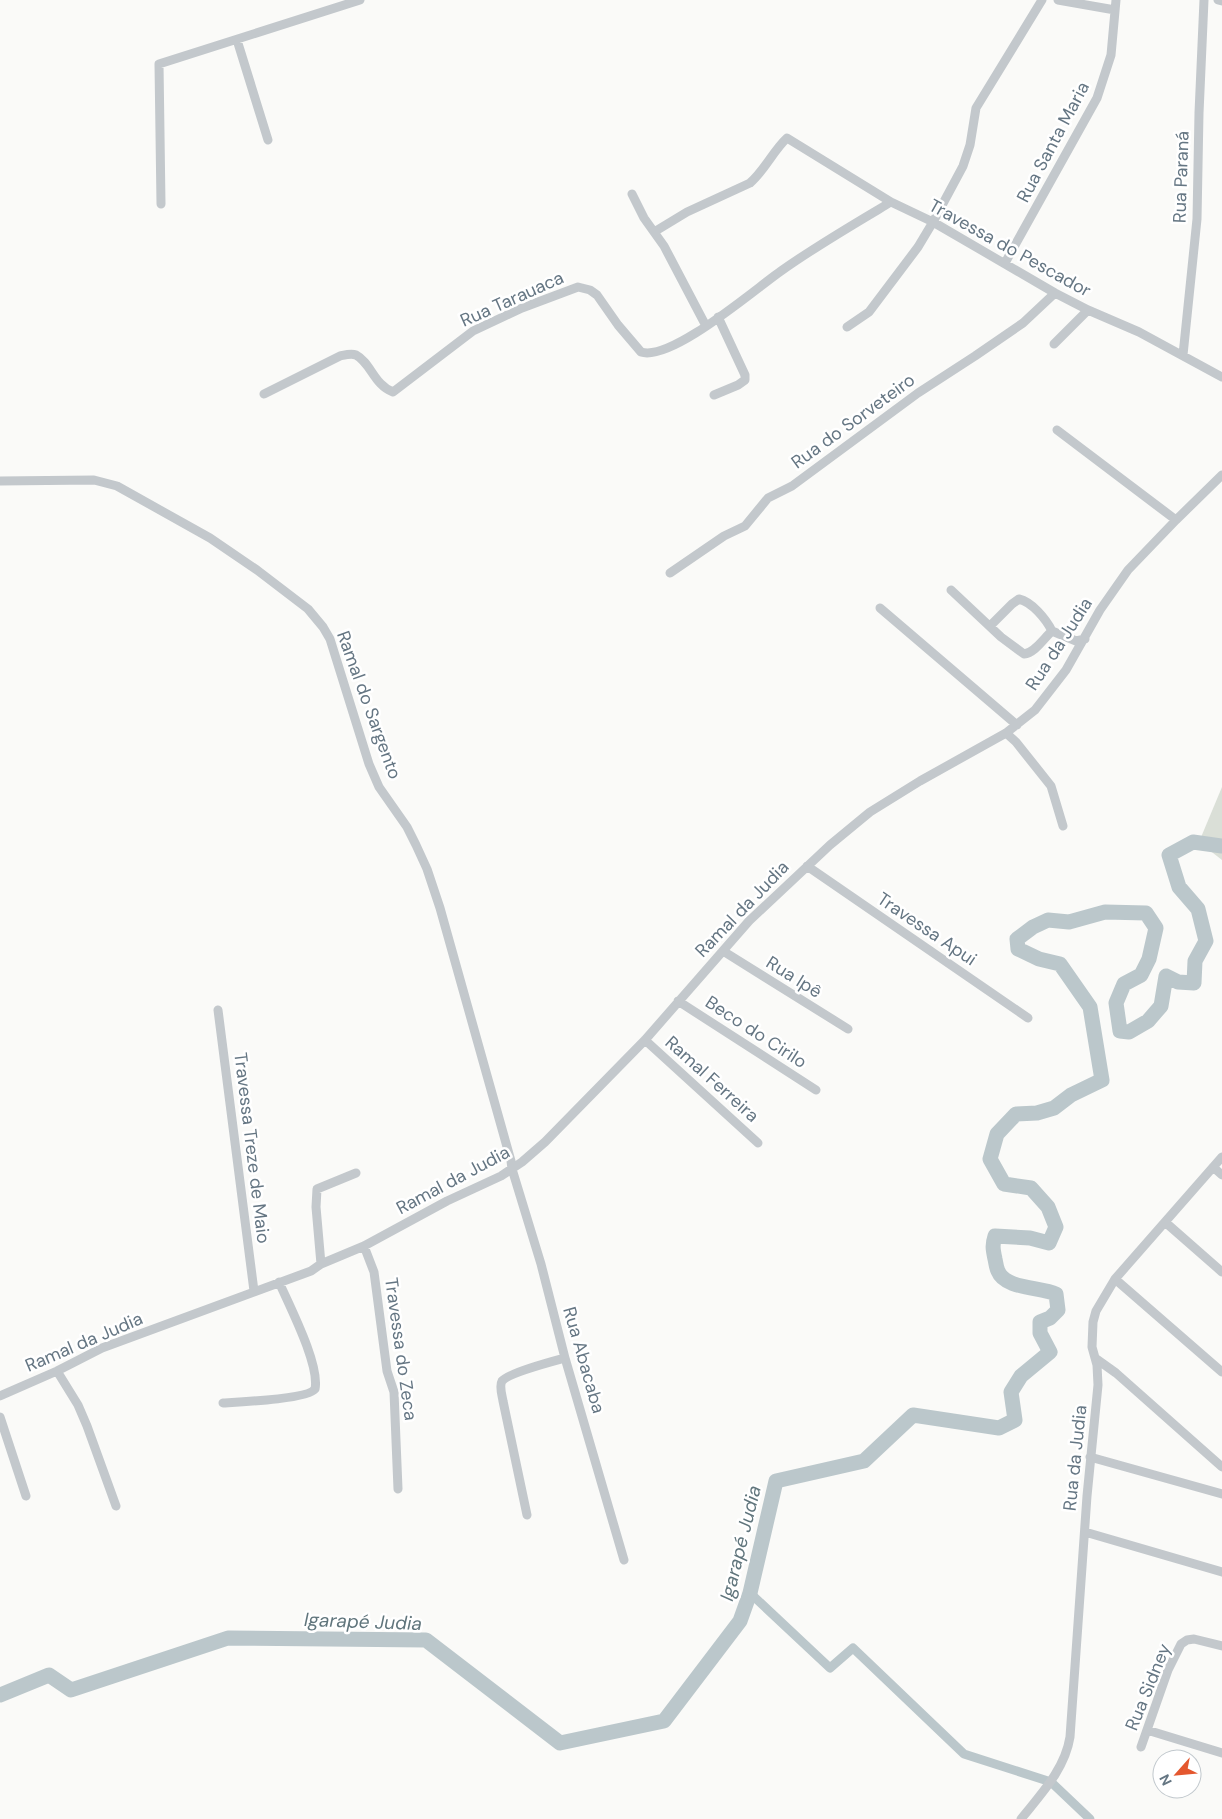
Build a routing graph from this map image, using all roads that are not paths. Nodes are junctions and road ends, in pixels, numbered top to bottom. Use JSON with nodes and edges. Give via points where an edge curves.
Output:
{"nodes":[{"id":1,"x":360,"y":0,"type":"edge"},
{"id":2,"x":1042,"y":0,"type":"edge"},
{"id":3,"x":1058,"y":0,"type":"edge"},
{"id":4,"x":1116,"y":0,"type":"edge"},
{"id":5,"x":1204,"y":0,"type":"edge"},
{"id":6,"x":1218,"y":0,"type":"edge"},
{"id":7,"x":1222,"y":1,"type":"edge"},
{"id":8,"x":1116,"y":10,"type":"junction"},
{"id":9,"x":237,"y":40,"type":"junction"},
{"id":10,"x":268,"y":140,"type":"dead end"},
{"id":11,"x":632,"y":194,"type":"dead end"},
{"id":12,"x":891,"y":202,"type":"junction"},
{"id":13,"x":161,"y":204,"type":"dead end"},
{"id":14,"x":933,"y":222,"type":"junction"},
{"id":15,"x":654,"y":232,"type":"junction"},
{"id":16,"x":1005,"y":263,"type":"junction"},
{"id":17,"x":1055,"y":292,"type":"junction"},
{"id":18,"x":1088,"y":310,"type":"junction"},
{"id":19,"x":718,"y":317,"type":"junction"},
{"id":20,"x":706,"y":326,"type":"junction"},
{"id":21,"x":847,"y":327,"type":"dead end"},
{"id":22,"x":1054,"y":344,"type":"dead end"},
{"id":23,"x":1183,"y":355,"type":"junction"},
{"id":24,"x":1222,"y":377,"type":"edge"},
{"id":25,"x":264,"y":394,"type":"dead end"},
{"id":26,"x":714,"y":395,"type":"dead end"},
{"id":27,"x":1058,"y":430,"type":"dead end"},
{"id":28,"x":1222,"y":475,"type":"edge"},
{"id":29,"x":0,"y":480,"type":"edge"},
{"id":30,"x":1176,"y":520,"type":"junction"},
{"id":31,"x":670,"y":574,"type":"dead end"},
{"id":32,"x":951,"y":590,"type":"dead end"},
{"id":33,"x":880,"y":608,"type":"dead end"},
{"id":34,"x":990,"y":626,"type":"junction"},
{"id":35,"x":1052,"y":631,"type":"junction"},
{"id":36,"x":1085,"y":639,"type":"junction"},
{"id":37,"x":1017,"y":725,"type":"junction"},
{"id":38,"x":1006,"y":733,"type":"junction"},
{"id":39,"x":870,"y":812,"type":"joint"},
{"id":40,"x":1063,"y":826,"type":"dead end"},
{"id":41,"x":807,"y":866,"type":"junction"},
{"id":42,"x":723,"y":951,"type":"junction"},
{"id":43,"x":678,"y":1001,"type":"junction"},
{"id":44,"x":218,"y":1010,"type":"dead end"},
{"id":45,"x":1028,"y":1018,"type":"dead end"},
{"id":46,"x":848,"y":1030,"type":"dead end"},
{"id":47,"x":644,"y":1040,"type":"junction"},
{"id":48,"x":816,"y":1090,"type":"dead end"},
{"id":49,"x":758,"y":1143,"type":"dead end"},
{"id":50,"x":1222,"y":1157,"type":"edge"},
{"id":51,"x":1213,"y":1167,"type":"junction"},
{"id":52,"x":512,"y":1169,"type":"junction"},
{"id":53,"x":356,"y":1173,"type":"dead end"},
{"id":54,"x":1222,"y":1175,"type":"edge"},
{"id":55,"x":1165,"y":1222,"type":"junction"},
{"id":56,"x":364,"y":1246,"type":"junction"},
{"id":57,"x":321,"y":1264,"type":"junction"},
{"id":58,"x":1222,"y":1272,"type":"edge"},
{"id":59,"x":1115,"y":1279,"type":"junction"},
{"id":60,"x":279,"y":1282,"type":"junction"},
{"id":61,"x":254,"y":1291,"type":"junction"},
{"id":62,"x":565,"y":1358,"type":"junction"},
{"id":63,"x":1095,"y":1358,"type":"junction"},
{"id":64,"x":57,"y":1371,"type":"junction"},
{"id":65,"x":1222,"y":1372,"type":"edge"},
{"id":66,"x":0,"y":1396,"type":"edge"},
{"id":67,"x":223,"y":1403,"type":"dead end"},
{"id":68,"x":0,"y":1417,"type":"edge"},
{"id":69,"x":1090,"y":1457,"type":"junction"},
{"id":70,"x":1222,"y":1467,"type":"edge"},
{"id":71,"x":398,"y":1489,"type":"dead end"},
{"id":72,"x":1222,"y":1494,"type":"edge"},
{"id":73,"x":26,"y":1496,"type":"dead end"},
{"id":74,"x":116,"y":1506,"type":"dead end"},
{"id":75,"x":527,"y":1515,"type":"dead end"},
{"id":76,"x":1085,"y":1532,"type":"junction"},
{"id":77,"x":624,"y":1560,"type":"dead end"},
{"id":78,"x":1222,"y":1572,"type":"edge"},
{"id":79,"x":1222,"y":1646,"type":"edge"},
{"id":80,"x":1147,"y":1730,"type":"junction"},
{"id":81,"x":1142,"y":1747,"type":"dead end"},
{"id":82,"x":1222,"y":1753,"type":"edge"},
{"id":83,"x":1021,"y":1819,"type":"edge"}],
"edges":[{"from":1,"to":9,"type":"street"},
{"from":2,"to":14,"type":"street","via":[[976,108],[964,166]]},
{"from":3,"to":8,"type":"street"},
{"from":4,"to":8,"type":"street","name":"Rua Santa Maria"},
{"from":5,"to":23,"type":"street","name":"Rua Paraná","via":[[1197,219]]},
{"from":6,"to":7,"type":"street"},
{"from":8,"to":16,"type":"street","name":"Rua Santa Maria","via":[[1111,55],[1097,98]]},
{"from":9,"to":10,"type":"street"},
{"from":9,"to":13,"type":"street","via":[[160,64]]},
{"from":11,"to":15,"type":"street"},
{"from":12,"to":14,"type":"street","name":"Travessa do Pescador"},
{"from":12,"to":15,"type":"street","name":"Travessa do Pescador","via":[[787,138],[750,183],[687,212]]},
{"from":12,"to":19,"type":"street","name":"Rua Tarauaca","via":[[780,271]]},
{"from":14,"to":16,"type":"street","name":"Travessa do Pescador"},
{"from":14,"to":21,"type":"street","via":[[869,312]]},
{"from":15,"to":20,"type":"street"},
{"from":16,"to":17,"type":"street","name":"Travessa do Pescador"},
{"from":17,"to":18,"type":"street","name":"Travessa do Pescador"},
{"from":17,"to":31,"type":"street","name":"Rua do Sorveteiro","via":[[1023,323],[918,393],[792,486],[768,498],[745,526],[724,536]]},
{"from":18,"to":22,"type":"street"},
{"from":18,"to":23,"type":"street","name":"Travessa do Pescador"},
{"from":19,"to":20,"type":"street","name":"Rua Tarauaca"},
{"from":19,"to":26,"type":"street","via":[[745,380]]},
{"from":20,"to":25,"type":"street","name":"Rua Tarauaca","via":[[665,349],[646,354],[618,325],[597,296],[578,287],[473,331],[392,392],[377,381],[355,354],[349,354]]},
{"from":23,"to":24,"type":"street","name":"Travessa do Pescador"},
{"from":27,"to":30,"type":"street"},
{"from":28,"to":30,"type":"street","name":"Rua da Judia"},
{"from":29,"to":52,"type":"street","name":"Ramal do Sargento","via":[[94,480],[117,486],[210,538],[257,570],[308,609],[323,627],[334,651],[369,764],[379,787],[407,827],[427,869]]},
{"from":30,"to":36,"type":"street","name":"Rua da Judia","via":[[1142,553],[1115,587]]},
{"from":32,"to":34,"type":"street"},
{"from":33,"to":37,"type":"street"},
{"from":34,"to":35,"type":"street","via":[[1024,654],[1034,650]]},
{"from":34,"to":35,"type":"street","via":[[1020,599],[1029,604]]},
{"from":35,"to":36,"type":"street","via":[[1076,641]]},
{"from":36,"to":37,"type":"street","name":"Rua da Judia","via":[[1035,710]]},
{"from":37,"to":38,"type":"street","name":"Rua da Judia"},
{"from":38,"to":39,"type":"street","name":"Rua da Judia"},
{"from":38,"to":40,"type":"street","via":[[1051,786]]},
{"from":39,"to":41,"type":"street","name":"Ramal da Judia"},
{"from":41,"to":42,"type":"street","name":"Ramal da Judia","via":[[749,921]]},
{"from":41,"to":45,"type":"street","name":"Travessa Apui"},
{"from":42,"to":43,"type":"street","name":"Ramal da Judia"},
{"from":42,"to":46,"type":"street","name":"Rua Ipê"},
{"from":43,"to":47,"type":"street","name":"Ramal da Judia"},
{"from":43,"to":48,"type":"street","name":"Beco do Cirilo"},
{"from":44,"to":61,"type":"street","name":"Travessa Treze de Maio"},
{"from":47,"to":49,"type":"street","name":"Ramal Ferreira"},
{"from":47,"to":52,"type":"street","name":"Ramal da Judia","via":[[545,1142]]},
{"from":50,"to":51,"type":"street","name":"Rua da Judia"},
{"from":51,"to":54,"type":"street"},
{"from":51,"to":55,"type":"street","name":"Rua da Judia"},
{"from":52,"to":56,"type":"street","name":"Ramal da Judia"},
{"from":52,"to":62,"type":"street","name":"Rua Abacaba"},
{"from":53,"to":57,"type":"street","via":[[321,1186],[316,1192]]},
{"from":55,"to":58,"type":"street"},
{"from":55,"to":59,"type":"street","name":"Rua da Judia"},
{"from":56,"to":57,"type":"street","name":"Ramal da Judia"},
{"from":56,"to":71,"type":"street","name":"Travessa do Zeca","via":[[374,1272],[387,1371],[394,1392]]},
{"from":57,"to":60,"type":"street","name":"Ramal da Judia"},
{"from":59,"to":63,"type":"street","name":"Rua da Judia","via":[[1093,1322],[1091,1338]]},
{"from":59,"to":65,"type":"street"},
{"from":60,"to":61,"type":"street","name":"Ramal da Judia"},
{"from":60,"to":67,"type":"street","via":[[310,1356],[316,1384],[314,1392]]},
{"from":61,"to":64,"type":"street","name":"Ramal da Judia","via":[[102,1348]]},
{"from":62,"to":75,"type":"street","via":[[524,1371],[501,1383]]},
{"from":62,"to":77,"type":"street","name":"Rua Abacaba"},
{"from":63,"to":69,"type":"street","name":"Rua da Judia","via":[[1098,1385]]},
{"from":63,"to":70,"type":"street"},
{"from":64,"to":66,"type":"street","name":"Ramal da Judia"},
{"from":64,"to":74,"type":"street","via":[[78,1405]]},
{"from":68,"to":73,"type":"street"},
{"from":69,"to":72,"type":"street"},
{"from":69,"to":76,"type":"street","name":"Rua da Judia"},
{"from":76,"to":78,"type":"street"},
{"from":76,"to":83,"type":"street","name":"Rua da Judia","via":[[1068,1750],[1062,1764]]},
{"from":79,"to":80,"type":"street","name":"Rua Sidney","via":[[1186,1640],[1177,1650]]},
{"from":80,"to":81,"type":"street","name":"Rua Sidney"},
{"from":80,"to":82,"type":"street"}]}
